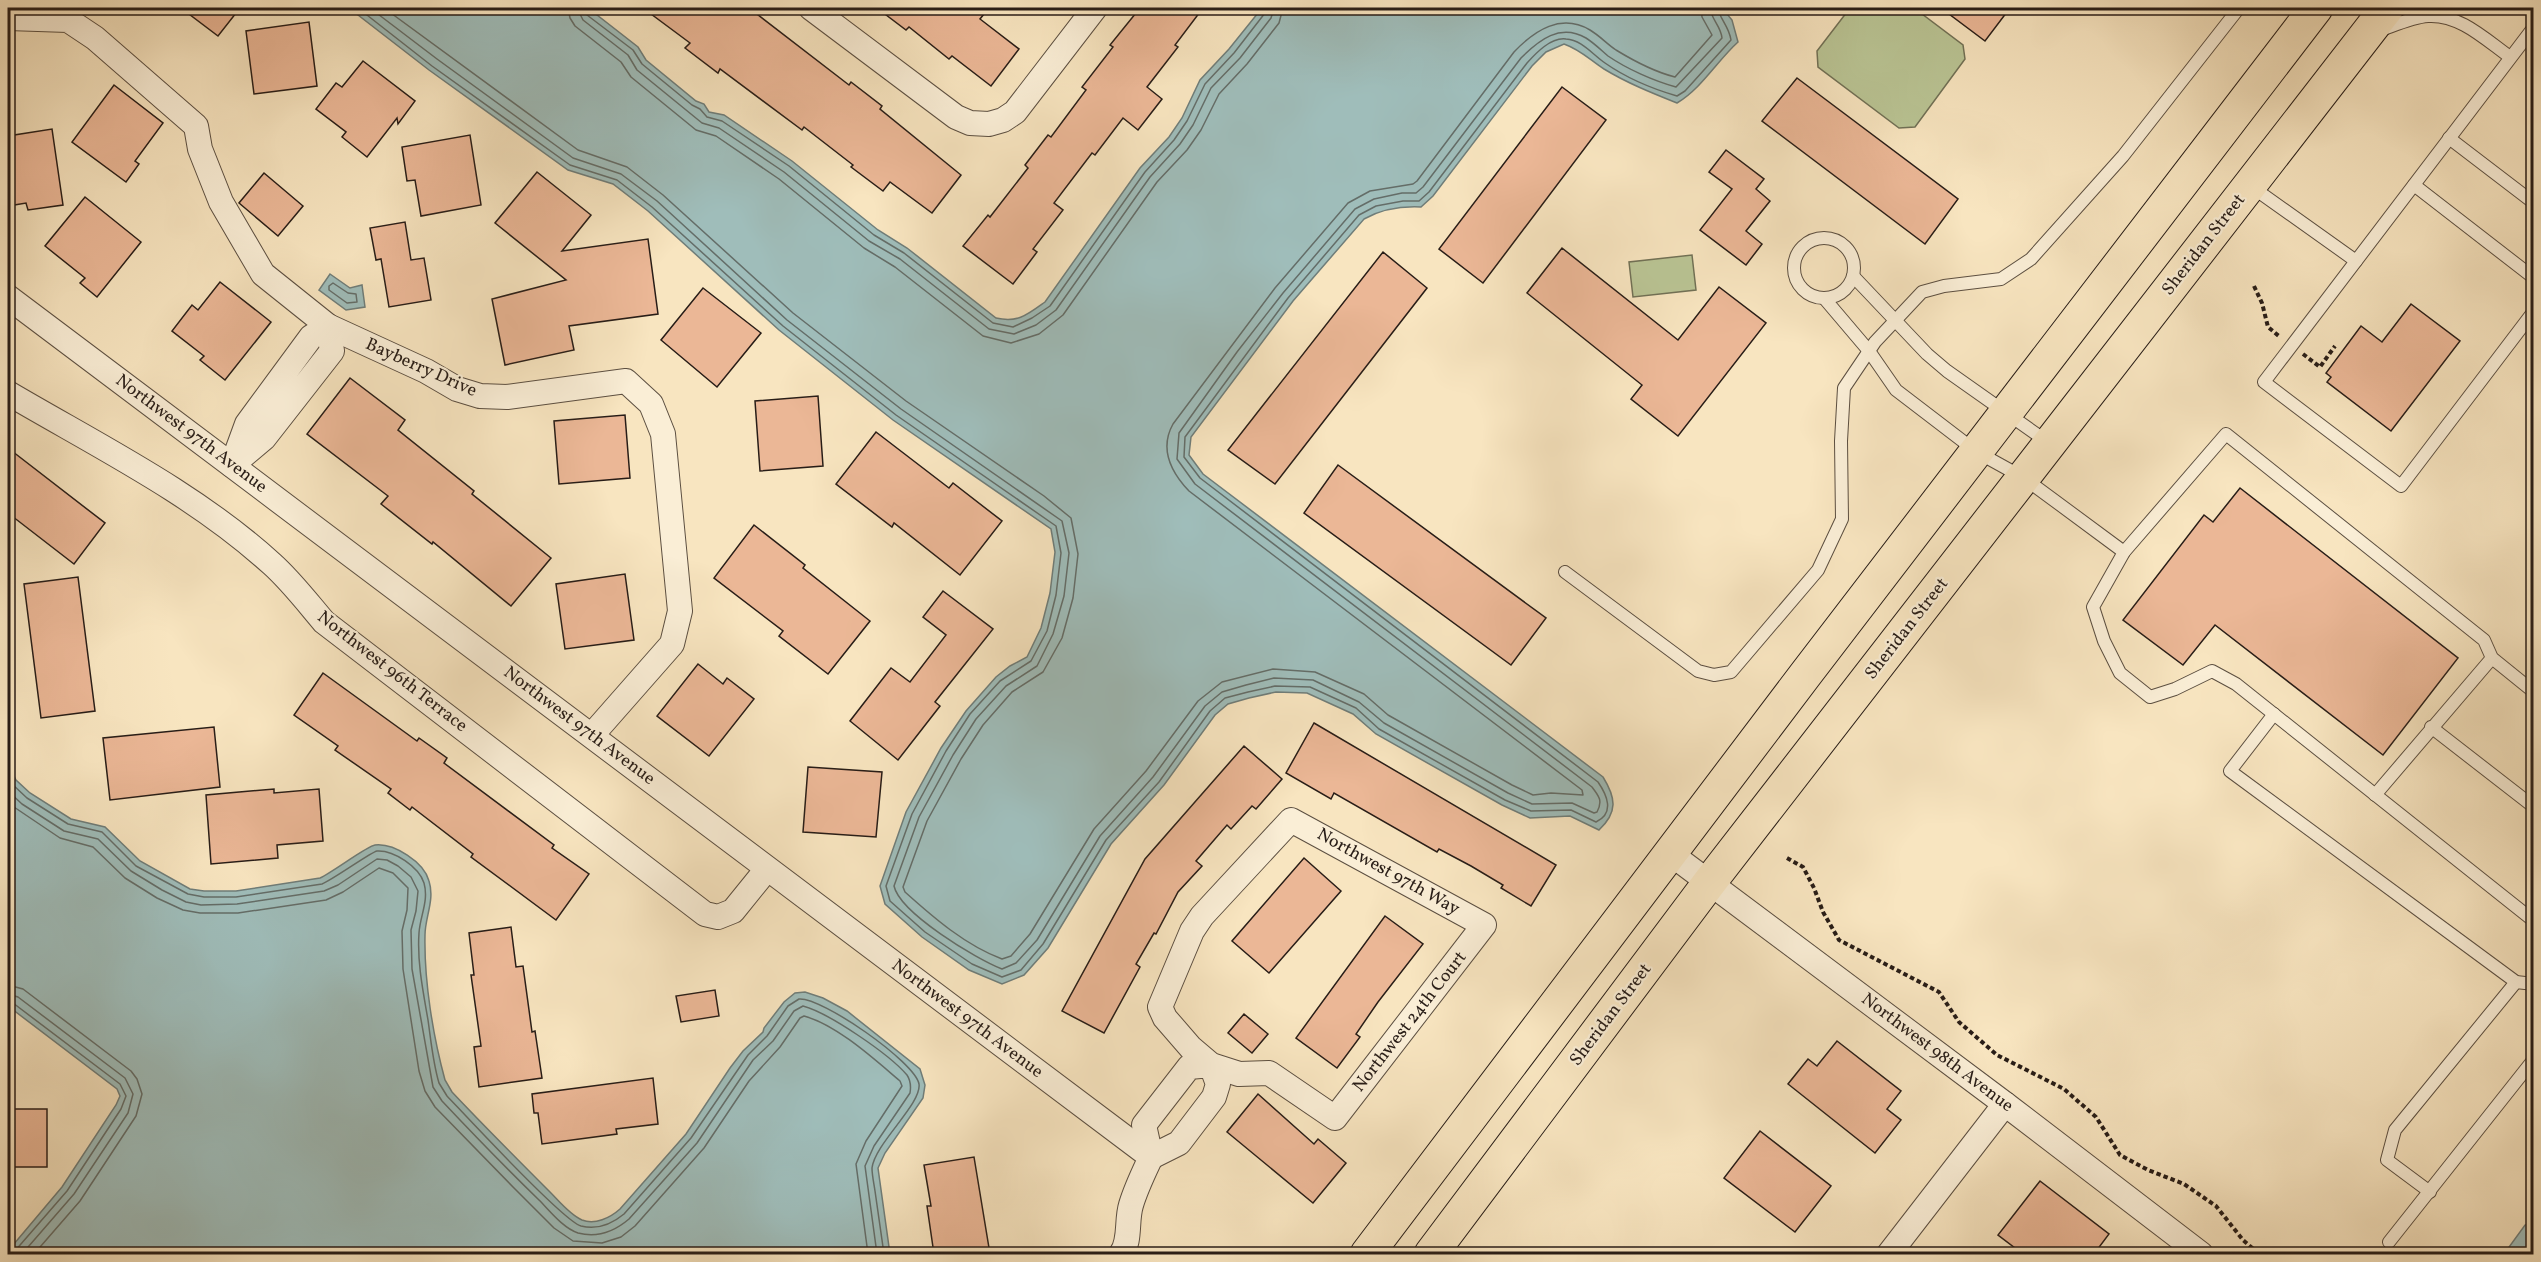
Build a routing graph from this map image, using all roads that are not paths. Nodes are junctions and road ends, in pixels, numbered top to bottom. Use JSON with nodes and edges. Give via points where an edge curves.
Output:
{"nodes":[{"id":1,"x":811,"y":8,"type":"edge"},
{"id":2,"x":1095,"y":8,"type":"edge"},
{"id":3,"x":2240,"y":8,"type":"edge"},
{"id":4,"x":2316,"y":8,"type":"edge"},
{"id":5,"x":2387,"y":8,"type":"edge"},
{"id":6,"x":8,"y":18,"type":"edge"},
{"id":7,"x":2534,"y":27,"type":"edge"},
{"id":8,"x":2366,"y":35,"type":"junction"},
{"id":9,"x":2511,"y":57,"type":"junction"},
{"id":10,"x":2449,"y":138,"type":"junction"},
{"id":11,"x":2414,"y":184,"type":"junction"},
{"id":12,"x":2249,"y":186,"type":"junction"},
{"id":13,"x":2534,"y":203,"type":"edge"},
{"id":14,"x":2356,"y":261,"type":"junction"},
{"id":15,"x":1853,"y":276,"type":"junction"},
{"id":16,"x":2534,"y":278,"type":"edge"},
{"id":17,"x":8,"y":297,"type":"edge"},
{"id":18,"x":1824,"y":298,"type":"junction"},
{"id":19,"x":2534,"y":311,"type":"edge"},
{"id":20,"x":1895,"y":321,"type":"junction"},
{"id":21,"x":328,"y":326,"type":"junction"},
{"id":22,"x":1869,"y":351,"type":"junction"},
{"id":23,"x":8,"y":393,"type":"edge"},
{"id":24,"x":2008,"y":412,"type":"junction"},
{"id":25,"x":2050,"y":444,"type":"junction"},
{"id":26,"x":1977,"y":452,"type":"junction"},
{"id":27,"x":232,"y":465,"type":"junction"},
{"id":28,"x":2024,"y":478,"type":"junction"},
{"id":29,"x":2124,"y":552,"type":"junction"},
{"id":30,"x":1566,"y":572,"type":"dead end"},
{"id":31,"x":2492,"y":658,"type":"junction"},
{"id":32,"x":2534,"y":692,"type":"edge"},
{"id":33,"x":2274,"y":714,"type":"junction"},
{"id":34,"x":2431,"y":727,"type":"junction"},
{"id":35,"x":592,"y":735,"type":"junction"},
{"id":36,"x":2375,"y":795,"type":"junction"},
{"id":37,"x":2534,"y":807,"type":"edge"},
{"id":38,"x":1671,"y":854,"type":"junction"},
{"id":39,"x":767,"y":869,"type":"junction"},
{"id":40,"x":1709,"y":883,"type":"junction"},
{"id":41,"x":2534,"y":921,"type":"edge"},
{"id":42,"x":1484,"y":925,"type":"joint"},
{"id":43,"x":2516,"y":982,"type":"junction"},
{"id":44,"x":2534,"y":984,"type":"edge"},
{"id":45,"x":2534,"y":1059,"type":"edge"},
{"id":46,"x":1211,"y":1065,"type":"junction"},
{"id":47,"x":2006,"y":1104,"type":"junction"},
{"id":48,"x":1151,"y":1157,"type":"junction"},
{"id":49,"x":2430,"y":1192,"type":"junction"},
{"id":50,"x":2389,"y":1242,"type":"dead end"},
{"id":51,"x":1121,"y":1254,"type":"edge"},
{"id":52,"x":1367,"y":1254,"type":"edge"},
{"id":53,"x":1431,"y":1254,"type":"edge"},
{"id":54,"x":1889,"y":1254,"type":"edge"},
{"id":55,"x":2201,"y":1254,"type":"edge"}],
"edges":[{"from":1,"to":2,"type":"street","via":[[956,117],[969,123],[989,124],[1016,112]]},
{"from":3,"to":20,"type":"lane","via":[[2123,156],[2031,259],[2001,279],[1922,292]]},
{"from":4,"to":24,"type":"main road"},
{"from":5,"to":8,"type":"main road","name":"Sheridan Street"},
{"from":6,"to":21,"type":"street","name":"Bayberry Drive","via":[[68,20],[95,38],[196,126],[200,149],[221,202],[263,274]]},
{"from":7,"to":9,"type":"lane"},
{"from":8,"to":9,"type":"lane","via":[[2427,16],[2449,19],[2467,26]]},
{"from":8,"to":12,"type":"main road","name":"Sheridan Street"},
{"from":9,"to":10,"type":"lane"},
{"from":10,"to":11,"type":"lane"},
{"from":10,"to":13,"type":"lane"},
{"from":11,"to":14,"type":"lane"},
{"from":11,"to":16,"type":"lane"},
{"from":12,"to":14,"type":"lane"},
{"from":12,"to":25,"type":"main road","name":"Sheridan Street"},
{"from":14,"to":19,"type":"lane","via":[[2264,382],[2401,486]]},
{"from":15,"to":18,"type":"lane","via":[[1847,288]]},
{"from":15,"to":18,"type":"lane","via":[[1852,257],[1845,246],[1828,238],[1806,244],[1794,264],[1797,281],[1811,295]]},
{"from":15,"to":20,"type":"lane"},
{"from":17,"to":27,"type":"street","name":"Northwest 97th Avenue"},
{"from":18,"to":22,"type":"lane"},
{"from":20,"to":22,"type":"lane"},
{"from":20,"to":24,"type":"lane","via":[[1947,371]]},
{"from":21,"to":27,"type":"street","via":[[332,351],[264,438]]},
{"from":21,"to":35,"type":"street","name":"Bayberry Drive","via":[[480,396],[507,397],[626,381],[651,404],[663,434],[680,611],[672,644]]},
{"from":22,"to":26,"type":"lane","via":[[1896,390]]},
{"from":22,"to":30,"type":"lane","via":[[1844,388],[1840,441],[1842,519],[1818,570],[1731,672],[1714,675],[1698,671]]},
{"from":23,"to":39,"type":"street","name":"Northwest 96th Terrace","via":[[214,516],[272,563],[324,622],[705,914],[718,917],[733,910]]},
{"from":24,"to":25,"type":"lane"},
{"from":24,"to":26,"type":"main road"},
{"from":25,"to":28,"type":"main road","name":"Sheridan Street"},
{"from":26,"to":28,"type":"lane"},
{"from":26,"to":38,"type":"main road"},
{"from":27,"to":35,"type":"street","name":"Northwest 97th Avenue"},
{"from":28,"to":29,"type":"lane"},
{"from":28,"to":40,"type":"main road","name":"Sheridan Street"},
{"from":29,"to":31,"type":"lane","via":[[2226,434],[2484,640]]},
{"from":29,"to":33,"type":"lane","via":[[2093,607],[2120,673],[2150,697],[2212,671]]},
{"from":31,"to":32,"type":"lane"},
{"from":31,"to":34,"type":"lane"},
{"from":33,"to":36,"type":"lane"},
{"from":33,"to":43,"type":"lane","via":[[2230,771]]},
{"from":34,"to":36,"type":"lane"},
{"from":34,"to":37,"type":"lane"},
{"from":35,"to":39,"type":"street","name":"Northwest 97th Avenue"},
{"from":36,"to":41,"type":"lane"},
{"from":38,"to":40,"type":"street","name":"Northwest 98th Avenue"},
{"from":38,"to":52,"type":"main road"},
{"from":39,"to":48,"type":"street","name":"Northwest 97th Avenue"},
{"from":40,"to":47,"type":"street","name":"Northwest 98th Avenue"},
{"from":40,"to":53,"type":"main road","name":"Sheridan Street"},
{"from":42,"to":46,"type":"street","name":"Northwest 24th Court","via":[[1335,1119],[1269,1073],[1239,1074]]},
{"from":42,"to":46,"type":"street","name":"Northwest 97th Way","via":[[1291,820],[1202,916],[1160,1007],[1184,1040]]},
{"from":43,"to":44,"type":"lane"},
{"from":43,"to":49,"type":"lane","via":[[2396,1130],[2387,1160]]},
{"from":45,"to":49,"type":"lane"},
{"from":46,"to":48,"type":"street","via":[[1218,1084],[1214,1096],[1179,1143]]},
{"from":46,"to":48,"type":"street","via":[[1189,1067],[1144,1125]]},
{"from":47,"to":54,"type":"street"},
{"from":47,"to":55,"type":"street","name":"Northwest 98th Avenue"},
{"from":48,"to":51,"type":"street","via":[[1132,1202],[1126,1247]]},
{"from":49,"to":50,"type":"lane"}]}
